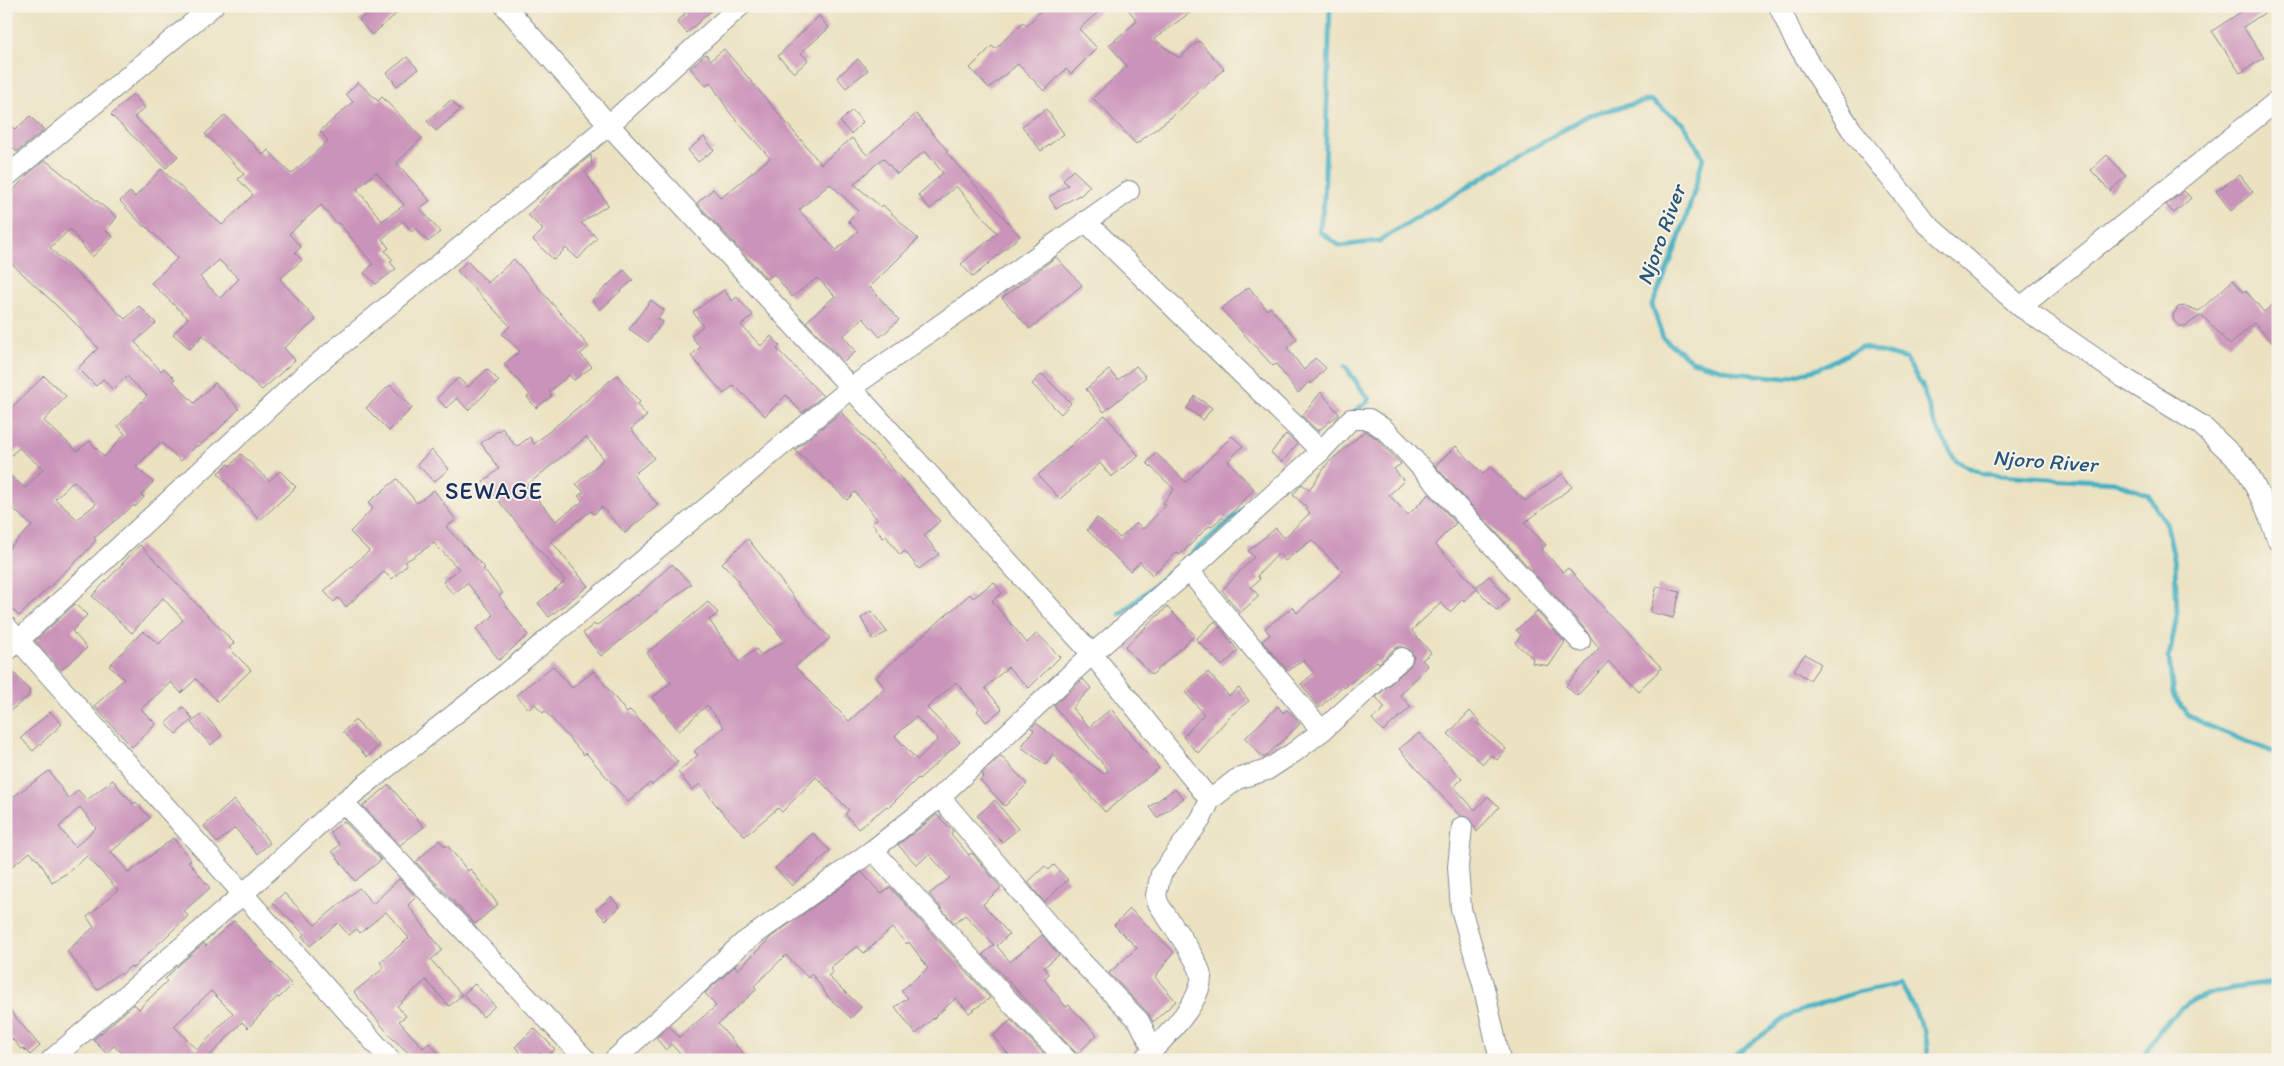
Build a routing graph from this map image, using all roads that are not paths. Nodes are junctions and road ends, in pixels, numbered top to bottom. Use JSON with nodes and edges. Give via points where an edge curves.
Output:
{"nodes":[{"id":1,"x":213,"y":6,"type":"edge"},
{"id":2,"x":505,"y":6,"type":"edge"},
{"id":3,"x":740,"y":6,"type":"edge"},
{"id":4,"x":1779,"y":6,"type":"edge"},
{"id":5,"x":2278,"y":100,"type":"edge"},
{"id":6,"x":609,"y":125,"type":"junction"},
{"id":7,"x":6,"y":177,"type":"edge"},
{"id":8,"x":1129,"y":191,"type":"dead end"},
{"id":9,"x":1085,"y":221,"type":"junction"},
{"id":10,"x":2021,"y":307,"type":"junction"},
{"id":11,"x":851,"y":388,"type":"junction"},
{"id":12,"x":1321,"y":451,"type":"junction"},
{"id":13,"x":2278,"y":541,"type":"edge"},
{"id":14,"x":1188,"y":571,"type":"junction"},
{"id":15,"x":11,"y":639,"type":"edge"},
{"id":16,"x":1580,"y":641,"type":"dead end"},
{"id":17,"x":1092,"y":654,"type":"junction"},
{"id":18,"x":1402,"y":658,"type":"dead end"},
{"id":19,"x":1322,"y":731,"type":"junction"},
{"id":20,"x":940,"y":797,"type":"junction"},
{"id":21,"x":1210,"y":800,"type":"junction"},
{"id":22,"x":343,"y":802,"type":"junction"},
{"id":23,"x":1462,"y":827,"type":"dead end"},
{"id":24,"x":873,"y":850,"type":"junction"},
{"id":25,"x":243,"y":894,"type":"junction"},
{"id":26,"x":1148,"y":1054,"type":"edge"},
{"id":27,"x":51,"y":1060,"type":"edge"},
{"id":28,"x":390,"y":1060,"type":"edge"},
{"id":29,"x":586,"y":1060,"type":"edge"},
{"id":30,"x":614,"y":1060,"type":"edge"},
{"id":31,"x":1067,"y":1060,"type":"edge"},
{"id":32,"x":1500,"y":1060,"type":"edge"}],
"edges":[{"from":1,"to":7,"type":"street"},
{"from":2,"to":6,"type":"street"},
{"from":3,"to":6,"type":"street"},
{"from":4,"to":10,"type":"street","via":[[1794,40],[1851,129],[1909,202],[1927,224]]},
{"from":5,"to":10,"type":"street"},
{"from":6,"to":11,"type":"street"},
{"from":6,"to":15,"type":"street","via":[[304,375]]},
{"from":8,"to":9,"type":"street"},
{"from":9,"to":11,"type":"street"},
{"from":9,"to":12,"type":"street"},
{"from":10,"to":13,"type":"street","via":[[2121,376],[2201,425],[2245,467]]},
{"from":11,"to":17,"type":"street"},
{"from":11,"to":22,"type":"street","via":[[507,673]]},
{"from":12,"to":14,"type":"street"},
{"from":12,"to":16,"type":"street","via":[[1351,419],[1369,419],[1384,429]]},
{"from":14,"to":17,"type":"street"},
{"from":14,"to":19,"type":"street"},
{"from":15,"to":25,"type":"street"},
{"from":17,"to":20,"type":"street"},
{"from":17,"to":21,"type":"street"},
{"from":18,"to":19,"type":"street"},
{"from":19,"to":21,"type":"street","via":[[1267,770],[1237,780]]},
{"from":20,"to":24,"type":"street"},
{"from":20,"to":26,"type":"street","via":[[1069,949],[1139,1021]]},
{"from":21,"to":26,"type":"street","via":[[1201,819],[1161,874],[1156,895],[1194,958],[1201,976],[1197,998]]},
{"from":22,"to":25,"type":"street"},
{"from":22,"to":29,"type":"street"},
{"from":23,"to":32,"type":"street","via":[[1458,867],[1462,909]]},
{"from":24,"to":30,"type":"street","via":[[743,943]]},
{"from":24,"to":31,"type":"street","via":[[1009,1002]]},
{"from":25,"to":27,"type":"street"},
{"from":25,"to":28,"type":"street"}]}
